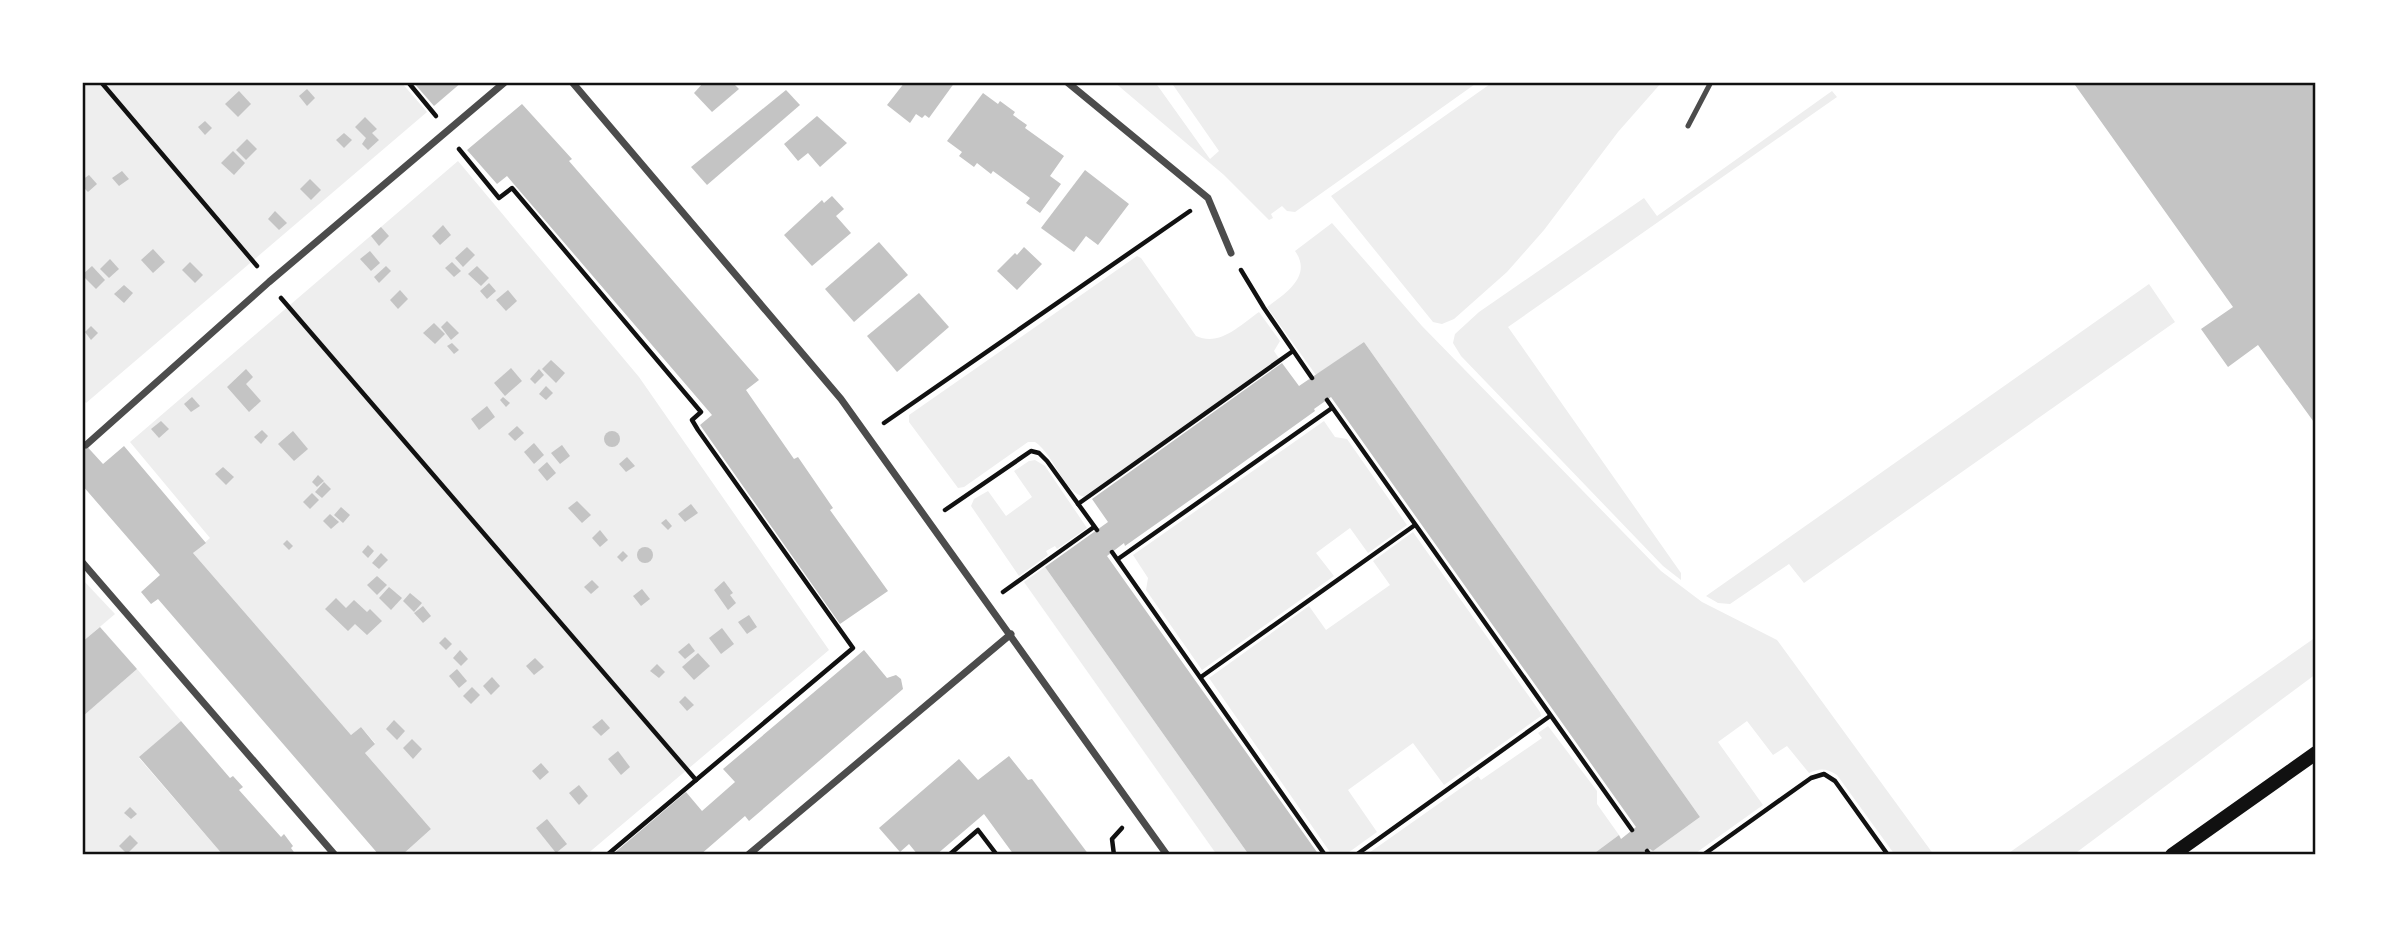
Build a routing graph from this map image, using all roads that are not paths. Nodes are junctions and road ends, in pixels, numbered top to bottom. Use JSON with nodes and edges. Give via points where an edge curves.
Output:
{"nodes":[{"id":1,"x":505,"y":82,"type":"edge"},
{"id":2,"x":572,"y":82,"type":"edge"},
{"id":3,"x":1067,"y":82,"type":"edge"},
{"id":4,"x":1710,"y":82,"type":"edge"},
{"id":5,"x":1688,"y":126,"type":"dead end"},
{"id":6,"x":1231,"y":253,"type":"road end"},
{"id":7,"x":86,"y":445,"type":"dead end"},
{"id":8,"x":82,"y":562,"type":"edge"},
{"id":9,"x":1011,"y":634,"type":"junction"},
{"id":10,"x":2316,"y":753,"type":"edge"},
{"id":11,"x":335,"y":855,"type":"edge"},
{"id":12,"x":748,"y":855,"type":"edge"},
{"id":13,"x":1167,"y":855,"type":"edge"},
{"id":14,"x":2172,"y":855,"type":"edge"}],
"edges":[{"from":1,"to":7,"type":"street"},
{"from":2,"to":9,"type":"street","via":[[841,399]]},
{"from":3,"to":6,"type":"street","via":[[1208,198]]},
{"from":4,"to":5,"type":"lane"},
{"from":8,"to":11,"type":"street"},
{"from":9,"to":12,"type":"street"},
{"from":9,"to":13,"type":"street"},
{"from":10,"to":14,"type":"main road"}]}
